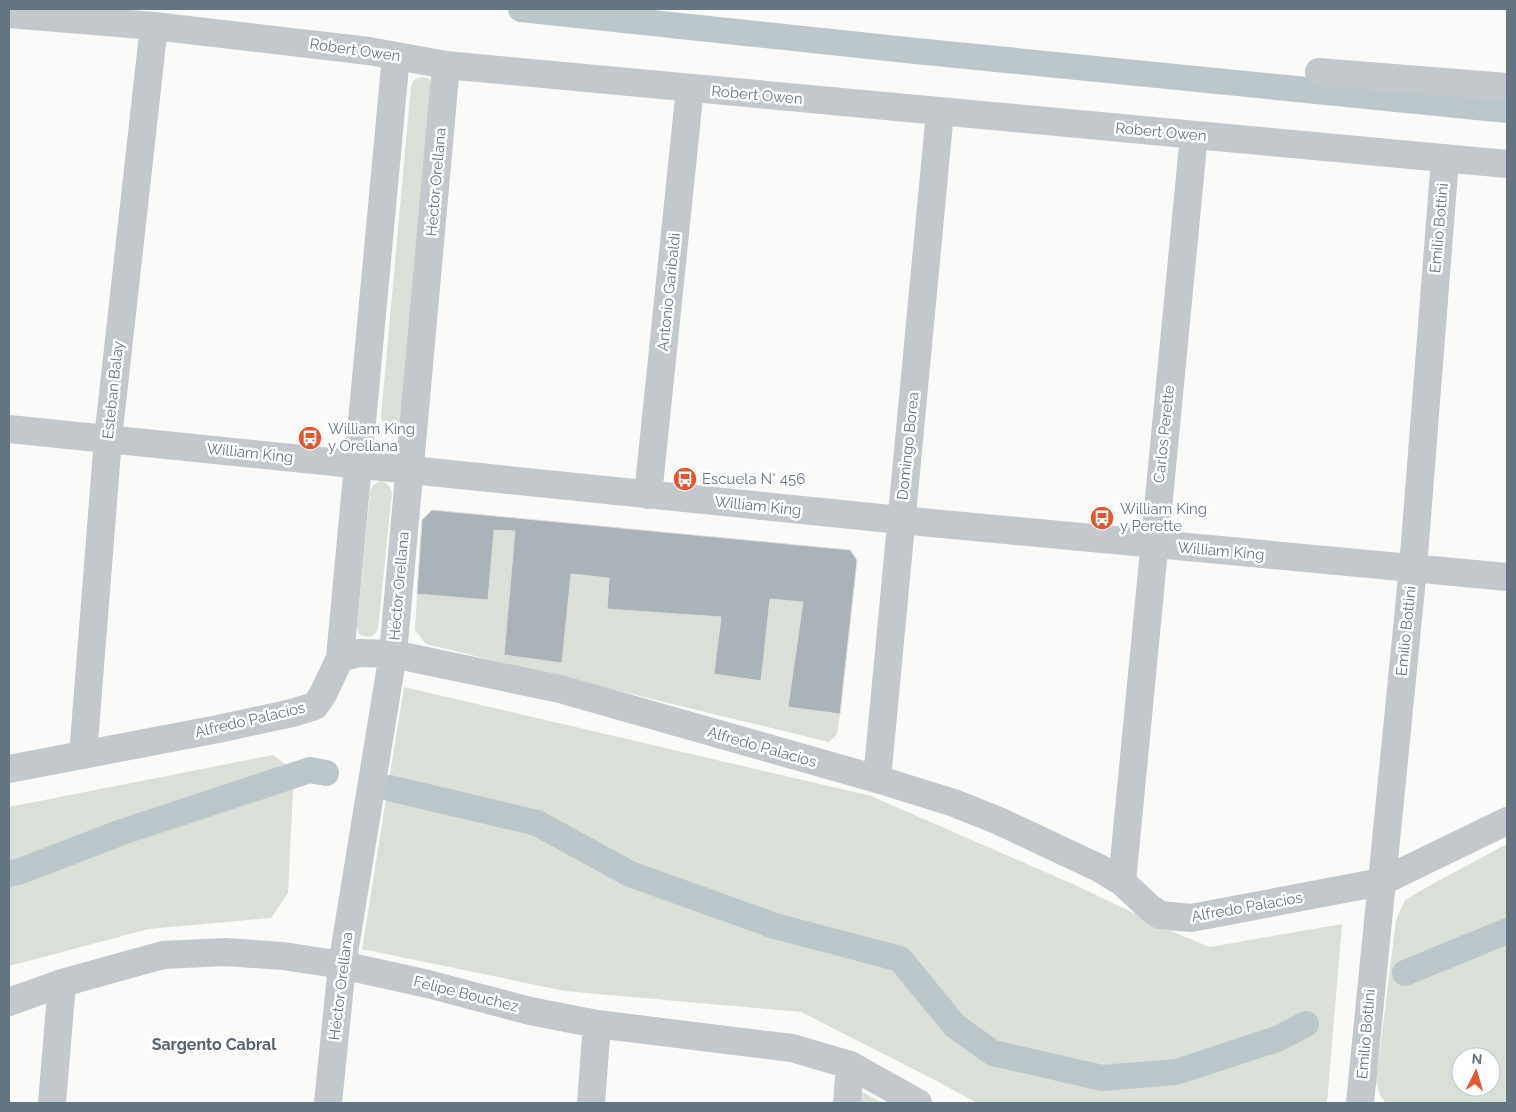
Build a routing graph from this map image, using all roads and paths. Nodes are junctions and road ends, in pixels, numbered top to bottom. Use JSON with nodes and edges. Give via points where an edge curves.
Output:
{"nodes":[{"id":1,"x":9,"y":14,"type":"edge"},
{"id":2,"x":154,"y":26,"type":"junction"},
{"id":3,"x":396,"y":56,"type":"junction"},
{"id":4,"x":446,"y":65,"type":"junction"},
{"id":5,"x":1319,"y":72,"type":"dead end"},
{"id":6,"x":1507,"y":87,"type":"edge"},
{"id":7,"x":690,"y":88,"type":"junction"},
{"id":8,"x":940,"y":112,"type":"junction"},
{"id":9,"x":1194,"y":135,"type":"junction"},
{"id":10,"x":1445,"y":159,"type":"junction"},
{"id":11,"x":1507,"y":164,"type":"edge"},
{"id":12,"x":9,"y":429,"type":"edge"},
{"id":13,"x":108,"y":439,"type":"junction"},
{"id":14,"x":357,"y":464,"type":"junction"},
{"id":15,"x":410,"y":470,"type":"junction"},
{"id":16,"x":648,"y":495,"type":"junction"},
{"id":17,"x":900,"y":520,"type":"junction"},
{"id":18,"x":1153,"y":545,"type":"junction"},
{"id":19,"x":1413,"y":568,"type":"junction"},
{"id":20,"x":1507,"y":577,"type":"edge"},
{"id":21,"x":393,"y":654,"type":"junction"},
{"id":22,"x":340,"y":658,"type":"junction"},
{"id":23,"x":83,"y":755,"type":"junction"},
{"id":24,"x":9,"y":768,"type":"edge"},
{"id":25,"x":877,"y":779,"type":"junction"},
{"id":26,"x":1507,"y":821,"type":"edge"},
{"id":27,"x":1122,"y":882,"type":"junction"},
{"id":28,"x":1381,"y":882,"type":"junction"},
{"id":29,"x":342,"y":965,"type":"junction"},
{"id":30,"x":62,"y":983,"type":"junction"},
{"id":31,"x":9,"y":1002,"type":"edge"},
{"id":32,"x":597,"y":1024,"type":"junction"},
{"id":33,"x":850,"y":1066,"type":"junction"},
{"id":34,"x":52,"y":1103,"type":"edge"},
{"id":35,"x":328,"y":1103,"type":"edge"},
{"id":36,"x":591,"y":1103,"type":"edge"},
{"id":37,"x":847,"y":1103,"type":"edge"},
{"id":38,"x":918,"y":1103,"type":"edge"},
{"id":39,"x":1360,"y":1103,"type":"edge"}],
"edges":[{"from":1,"to":2,"type":"street","name":"Robert Owen"},
{"from":2,"to":3,"type":"street","name":"Robert Owen"},
{"from":2,"to":13,"type":"street","name":"Esteban Balay"},
{"from":3,"to":4,"type":"street","name":"Robert Owen"},
{"from":3,"to":14,"type":"street"},
{"from":4,"to":7,"type":"street","name":"Robert Owen"},
{"from":4,"to":15,"type":"street","name":"Héctor Orellana"},
{"from":5,"to":6,"type":"street"},
{"from":7,"to":8,"type":"street","name":"Robert Owen"},
{"from":7,"to":16,"type":"street","name":"Antonio Garibaldi"},
{"from":8,"to":9,"type":"street","name":"Robert Owen"},
{"from":8,"to":17,"type":"street","name":"Domingo Borea"},
{"from":9,"to":10,"type":"street","name":"Robert Owen"},
{"from":9,"to":18,"type":"street","name":"Carlos Perette"},
{"from":10,"to":11,"type":"street","name":"Robert Owen"},
{"from":10,"to":19,"type":"street","name":"Emilio Bottini"},
{"from":12,"to":13,"type":"street","name":"William King"},
{"from":13,"to":14,"type":"street","name":"William King"},
{"from":13,"to":23,"type":"street","name":"Esteban Balay"},
{"from":14,"to":15,"type":"street","name":"William King"},
{"from":14,"to":22,"type":"street"},
{"from":15,"to":16,"type":"street","name":"William King"},
{"from":15,"to":21,"type":"street","name":"Héctor Orellana"},
{"from":16,"to":17,"type":"street","name":"William King"},
{"from":17,"to":18,"type":"street","name":"William King"},
{"from":17,"to":25,"type":"street","name":"Domingo Borea"},
{"from":18,"to":19,"type":"street","name":"William King"},
{"from":18,"to":27,"type":"street","name":"Carlos Perette"},
{"from":19,"to":20,"type":"street","name":"William King"},
{"from":19,"to":28,"type":"street","name":"Emilio Bottini"},
{"from":21,"to":22,"type":"street","name":"Alfredo Palacios","via":[[360,653]]},
{"from":21,"to":25,"type":"street","name":"Alfredo Palacios","via":[[560,689]]},
{"from":21,"to":29,"type":"street","name":"Héctor Orellana"},
{"from":22,"to":23,"type":"street","name":"Alfredo Palacios","via":[[315,706]]},
{"from":23,"to":24,"type":"street","name":"Alfredo Palacios"},
{"from":25,"to":27,"type":"street","name":"Alfredo Palacios","via":[[999,821]]},
{"from":26,"to":28,"type":"street","name":"Alfredo Palacios"},
{"from":27,"to":28,"type":"street","name":"Alfredo Palacios","via":[[1160,915],[1176,918],[1191,918]]},
{"from":28,"to":39,"type":"street","name":"Emilio Bottini"},
{"from":29,"to":30,"type":"street","name":"Felipe Bouchez","via":[[225,952],[162,955]]},
{"from":29,"to":32,"type":"street","name":"Felipe Bouchez"},
{"from":29,"to":35,"type":"street","name":"Héctor Orellana"},
{"from":30,"to":31,"type":"street","name":"Felipe Bouchez"},
{"from":30,"to":34,"type":"street"},
{"from":32,"to":33,"type":"street","name":"Felipe Bouchez","via":[[792,1048]]},
{"from":32,"to":36,"type":"street"},
{"from":33,"to":37,"type":"street"},
{"from":33,"to":38,"type":"street","name":"Felipe Bouchez"}]}
